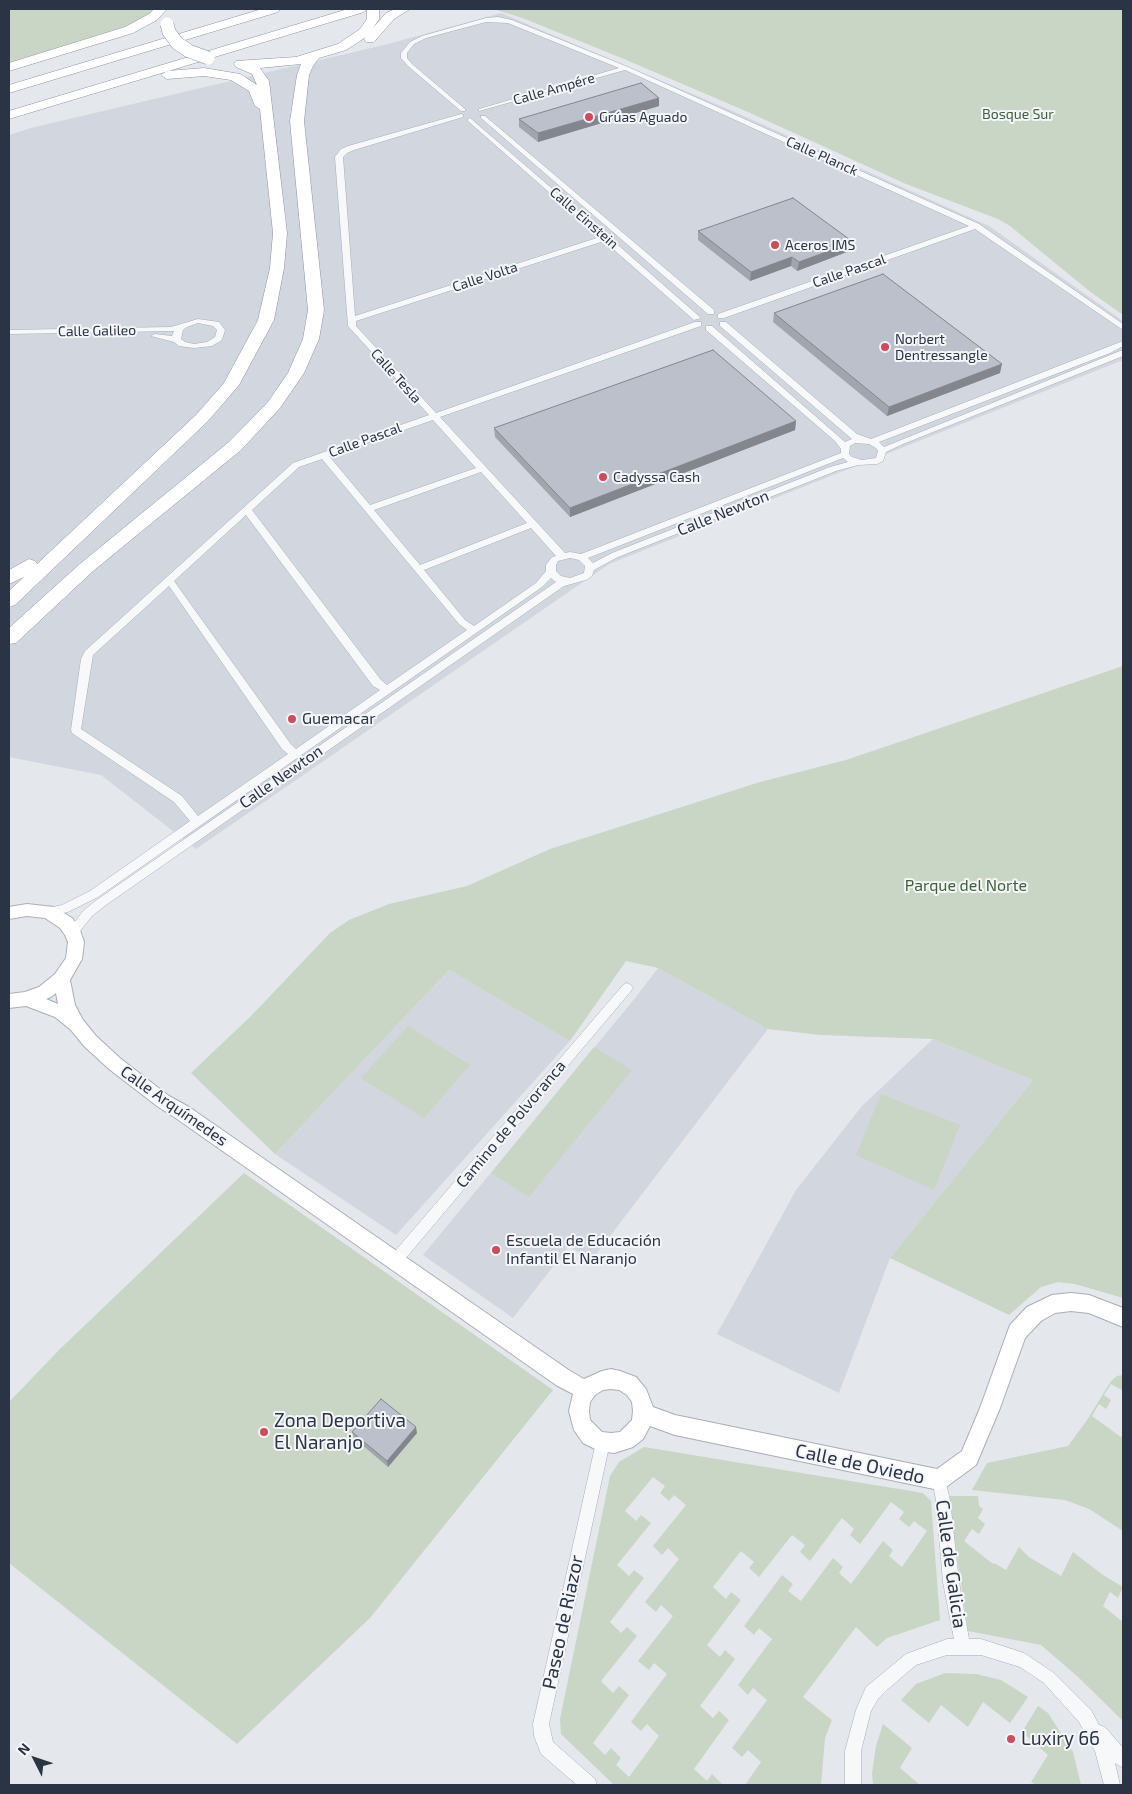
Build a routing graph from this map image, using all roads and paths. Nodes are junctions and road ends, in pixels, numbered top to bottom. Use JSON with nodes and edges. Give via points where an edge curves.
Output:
{"nodes":[{"id":1,"x":238,"y":9,"type":"edge"},
{"id":2,"x":274,"y":9,"type":"edge"},
{"id":3,"x":323,"y":9,"type":"edge"},
{"id":4,"x":360,"y":9,"type":"edge"},
{"id":5,"x":394,"y":9,"type":"edge"},
{"id":6,"x":404,"y":9,"type":"edge"},
{"id":7,"x":167,"y":14,"type":"edge"},
{"id":8,"x":373,"y":14,"type":"edge"},
{"id":9,"x":407,"y":48,"type":"junction"},
{"id":10,"x":314,"y":57,"type":"junction"},
{"id":11,"x":224,"y":62,"type":"junction"},
{"id":12,"x":243,"y":64,"type":"junction"},
{"id":13,"x":9,"y":67,"type":"edge"},
{"id":14,"x":626,"y":68,"type":"junction"},
{"id":15,"x":165,"y":75,"type":"junction"},
{"id":16,"x":9,"y":78,"type":"edge"},
{"id":17,"x":9,"y":89,"type":"edge"},
{"id":18,"x":301,"y":98,"type":"junction"},
{"id":19,"x":9,"y":104,"type":"edge"},
{"id":20,"x":477,"y":111,"type":"junction"},
{"id":21,"x":462,"y":113,"type":"junction"},
{"id":22,"x":9,"y":115,"type":"edge"},
{"id":23,"x":268,"y":117,"type":"junction"},
{"id":24,"x":470,"y":120,"type":"junction"},
{"id":25,"x":9,"y":124,"type":"edge"},
{"id":26,"x":976,"y":226,"type":"junction"},
{"id":27,"x":618,"y":234,"type":"junction"},
{"id":28,"x":606,"y":238,"type":"junction"},
{"id":29,"x":275,"y":276,"type":"junction"},
{"id":30,"x":711,"y":312,"type":"junction"},
{"id":31,"x":351,"y":320,"type":"junction"},
{"id":32,"x":697,"y":320,"type":"junction"},
{"id":33,"x":722,"y":320,"type":"junction"},
{"id":34,"x":184,"y":325,"type":"junction"},
{"id":35,"x":709,"y":328,"type":"junction"},
{"id":36,"x":1123,"y":328,"type":"edge"},
{"id":37,"x":9,"y":332,"type":"edge"},
{"id":38,"x":1123,"y":336,"type":"edge"},
{"id":39,"x":9,"y":338,"type":"edge"},
{"id":40,"x":177,"y":340,"type":"junction"},
{"id":41,"x":1123,"y":342,"type":"edge"},
{"id":42,"x":1123,"y":354,"type":"edge"},
{"id":43,"x":434,"y":417,"type":"junction"},
{"id":44,"x":862,"y":440,"type":"junction"},
{"id":45,"x":872,"y":442,"type":"junction"},
{"id":46,"x":845,"y":451,"type":"junction"},
{"id":47,"x":882,"y":451,"type":"junction"},
{"id":48,"x":323,"y":455,"type":"junction"},
{"id":49,"x":856,"y":462,"type":"junction"},
{"id":50,"x":481,"y":469,"type":"junction"},
{"id":51,"x":368,"y":509,"type":"junction"},
{"id":52,"x":246,"y":510,"type":"junction"},
{"id":53,"x":533,"y":524,"type":"junction"},
{"id":54,"x":562,"y":556,"type":"junction"},
{"id":55,"x":582,"y":557,"type":"junction"},
{"id":56,"x":29,"y":565,"type":"junction"},
{"id":57,"x":87,"y":567,"type":"junction"},
{"id":58,"x":591,"y":568,"type":"junction"},
{"id":59,"x":418,"y":569,"type":"junction"},
{"id":60,"x":551,"y":572,"type":"junction"},
{"id":61,"x":9,"y":578,"type":"edge"},
{"id":62,"x":168,"y":581,"type":"junction"},
{"id":63,"x":570,"y":582,"type":"junction"},
{"id":64,"x":9,"y":583,"type":"edge"},
{"id":65,"x":9,"y":601,"type":"edge"},
{"id":66,"x":473,"y":630,"type":"junction"},
{"id":67,"x":9,"y":638,"type":"edge"},
{"id":68,"x":9,"y":654,"type":"edge"},
{"id":69,"x":386,"y":690,"type":"junction"},
{"id":70,"x":295,"y":754,"type":"junction"},
{"id":71,"x":197,"y":822,"type":"junction"},
{"id":72,"x":48,"y":912,"type":"junction"},
{"id":73,"x":9,"y":913,"type":"edge"},
{"id":74,"x":73,"y":932,"type":"junction"},
{"id":75,"x":61,"y":979,"type":"junction"},
{"id":76,"x":627,"y":988,"type":"dead end"},
{"id":77,"x":26,"y":999,"type":"junction"},
{"id":78,"x":9,"y":1001,"type":"edge"},
{"id":79,"x":77,"y":1025,"type":"junction"},
{"id":80,"x":395,"y":1261,"type":"junction"},
{"id":81,"x":1123,"y":1318,"type":"edge"},
{"id":82,"x":586,"y":1390,"type":"junction"},
{"id":83,"x":643,"y":1414,"type":"junction"},
{"id":84,"x":603,"y":1442,"type":"junction"},
{"id":85,"x":939,"y":1480,"type":"junction"},
{"id":86,"x":963,"y":1647,"type":"junction"},
{"id":87,"x":1085,"y":1716,"type":"junction"},
{"id":88,"x":1123,"y":1760,"type":"edge"},
{"id":89,"x":589,"y":1785,"type":"edge"},
{"id":90,"x":853,"y":1785,"type":"edge"},
{"id":91,"x":1112,"y":1785,"type":"edge"}],
"edges":[{"from":1,"to":16,"type":"highway"},
{"from":2,"to":17,"type":"highway"},
{"from":3,"to":19,"type":"highway"},
{"from":4,"to":22,"type":"highway"},
{"from":5,"to":8,"type":"highway"},
{"from":6,"to":18,"type":"highway","via":[[390,16],[367,42],[318,66]]},
{"from":7,"to":11,"type":"highway","bridge":true,"via":[[169,32],[177,43],[190,51]]},
{"from":7,"to":13,"type":"highway","via":[[148,26]]},
{"from":8,"to":10,"type":"highway","via":[[364,32],[352,42]]},
{"from":9,"to":14,"type":"street","name":"Calle Planck","via":[[424,37],[486,20],[502,19]]},
{"from":9,"to":20,"type":"street","name":"Calle Einstein","via":[[410,57]]},
{"from":9,"to":21,"type":"street","via":[[404,58]]},
{"from":10,"to":12,"type":"highway","via":[[275,64]]},
{"from":10,"to":18,"type":"highway","via":[[303,75]]},
{"from":11,"to":12,"type":"highway"},
{"from":11,"to":15,"type":"highway","via":[[197,65]]},
{"from":12,"to":23,"type":"highway","via":[[256,71],[263,81]]},
{"from":14,"to":20,"type":"street","name":"Calle Ampére"},
{"from":14,"to":26,"type":"street","name":"Calle Planck"},
{"from":15,"to":23,"type":"highway","via":[[204,72],[235,77],[255,89]]},
{"from":15,"to":25,"type":"highway"},
{"from":18,"to":57,"type":"highway","via":[[296,122],[316,310],[311,339],[296,374],[274,405],[234,446]]},
{"from":20,"to":21,"type":"street"},
{"from":20,"to":24,"type":"street"},
{"from":20,"to":27,"type":"street","name":"Calle Einstein"},
{"from":21,"to":24,"type":"street","name":"Calle Einstein"},
{"from":21,"to":31,"type":"street","name":"Calle Tesla","via":[[344,151],[339,157]]},
{"from":23,"to":29,"type":"highway","via":[[280,233]]},
{"from":24,"to":28,"type":"street","name":"Calle Einstein"},
{"from":26,"to":33,"type":"street","name":"Calle Pascal"},
{"from":26,"to":36,"type":"street","name":"Calle Planck"},
{"from":27,"to":28,"type":"street","name":"Calle Volta"},
{"from":27,"to":30,"type":"street","name":"Calle Einstein"},
{"from":28,"to":31,"type":"street","name":"Calle Volta"},
{"from":28,"to":32,"type":"street","name":"Calle Einstein"},
{"from":29,"to":56,"type":"highway","via":[[254,324],[220,386]]},
{"from":29,"to":65,"type":"highway","via":[[266,320],[231,385],[202,418]]},
{"from":30,"to":32,"type":"street","name":"Calle Pascal","via":[[702,314]]},
{"from":30,"to":33,"type":"street","name":"Calle Einstein"},
{"from":31,"to":43,"type":"street","name":"Calle Tesla","via":[[357,333]]},
{"from":32,"to":35,"type":"street"},
{"from":32,"to":43,"type":"street","name":"Calle Pascal"},
{"from":33,"to":35,"type":"street","name":"Calle Pascal"},
{"from":33,"to":44,"type":"street"},
{"from":34,"to":37,"type":"street","name":"Calle Galileo","via":[[155,330]]},
{"from":34,"to":40,"type":"street","via":[[176,333]]},
{"from":34,"to":40,"type":"street","name":"Calle Galileo","via":[[206,321],[216,324],[221,333],[214,341],[202,346],[188,346]]},
{"from":35,"to":46,"type":"street","via":[[838,439]]},
{"from":38,"to":41,"type":"street"},
{"from":39,"to":40,"type":"street","name":"Calle Galileo","via":[[154,336]]},
{"from":41,"to":45,"type":"street","via":[[929,422]]},
{"from":42,"to":47,"type":"street"},
{"from":43,"to":48,"type":"street","name":"Calle Pascal"},
{"from":43,"to":50,"type":"street","name":"Calle Tesla"},
{"from":44,"to":45,"type":"street"},
{"from":44,"to":46,"type":"street","name":"Calle Newton","via":[[853,441]]},
{"from":45,"to":47,"type":"street"},
{"from":46,"to":49,"type":"street"},
{"from":46,"to":55,"type":"street","name":"Calle Newton"},
{"from":47,"to":49,"type":"street","name":"Calle Newton","via":[[880,459],[874,462]]},
{"from":48,"to":51,"type":"street"},
{"from":48,"to":52,"type":"street","name":"Calle Pascal","via":[[296,465]]},
{"from":49,"to":58,"type":"street","name":"Calle Newton","via":[[615,555]]},
{"from":50,"to":51,"type":"street"},
{"from":50,"to":53,"type":"street","name":"Calle Tesla"},
{"from":51,"to":59,"type":"street"},
{"from":52,"to":62,"type":"street","name":"Calle Pascal"},
{"from":52,"to":69,"type":"street","via":[[377,683]]},
{"from":53,"to":54,"type":"street","name":"Calle Tesla"},
{"from":53,"to":59,"type":"street"},
{"from":54,"to":55,"type":"street"},
{"from":54,"to":60,"type":"street","via":[[555,559]]},
{"from":55,"to":58,"type":"street"},
{"from":56,"to":61,"type":"highway"},
{"from":56,"to":64,"type":"highway"},
{"from":57,"to":67,"type":"highway"},
{"from":57,"to":68,"type":"highway","via":[[75,589]]},
{"from":58,"to":63,"type":"street","via":[[584,578]]},
{"from":59,"to":66,"type":"street","via":[[462,622]]},
{"from":60,"to":63,"type":"street","via":[[558,579]]},
{"from":60,"to":66,"type":"street","name":"Calle Newton","via":[[538,585]]},
{"from":62,"to":70,"type":"street","via":[[174,585],[286,746]]},
{"from":62,"to":71,"type":"street","name":"Calle Pascal","via":[[89,653],[76,730],[178,799]]},
{"from":63,"to":74,"type":"street","name":"Calle Newton","via":[[534,600],[102,902]]},
{"from":66,"to":69,"type":"street","name":"Calle Newton"},
{"from":69,"to":70,"type":"street","name":"Calle Newton"},
{"from":70,"to":71,"type":"street","name":"Calle Newton"},
{"from":71,"to":72,"type":"street","name":"Calle Newton","via":[[94,894],[64,909]]},
{"from":72,"to":73,"type":"street","via":[[26,910]]},
{"from":72,"to":74,"type":"street","via":[[66,923]]},
{"from":74,"to":75,"type":"street","via":[[76,942],[74,959]]},
{"from":75,"to":77,"type":"street","via":[[44,992]]},
{"from":75,"to":79,"type":"street","name":"Calle Arquímedes","via":[[67,1006]]},
{"from":76,"to":80,"type":"street","name":"Camino de Polvoranca"},
{"from":77,"to":78,"type":"street"},
{"from":77,"to":79,"type":"street","name":"Calle Arquímedes","via":[[61,1012]]},
{"from":79,"to":80,"type":"street","name":"Calle Arquímedes","via":[[115,1064],[163,1101]]},
{"from":80,"to":82,"type":"street"},
{"from":81,"to":85,"type":"street","name":"Calle de Oviedo","via":[[1090,1304],[1071,1302],[1052,1304],[1034,1314],[1017,1332],[969,1458]]},
{"from":82,"to":83,"type":"street","via":[[606,1379],[621,1380],[638,1392]]},
{"from":82,"to":84,"type":"street","via":[[580,1400],[579,1418],[590,1435]]},
{"from":83,"to":84,"type":"street","via":[[637,1430],[626,1439]]},
{"from":83,"to":85,"type":"street","name":"Calle de Oviedo","via":[[675,1425]]},
{"from":84,"to":89,"type":"street","name":"Paseo de Riazor","via":[[541,1724],[547,1748]]},
{"from":85,"to":86,"type":"street","name":"Calle de Galicia"},
{"from":86,"to":87,"type":"street","via":[[981,1647],[1024,1661],[1049,1678]]},
{"from":86,"to":90,"type":"street","via":[[947,1647],[912,1659],[872,1693],[853,1751]]},
{"from":87,"to":88,"type":"street"},
{"from":87,"to":91,"type":"street","via":[[1102,1748]]}]}
